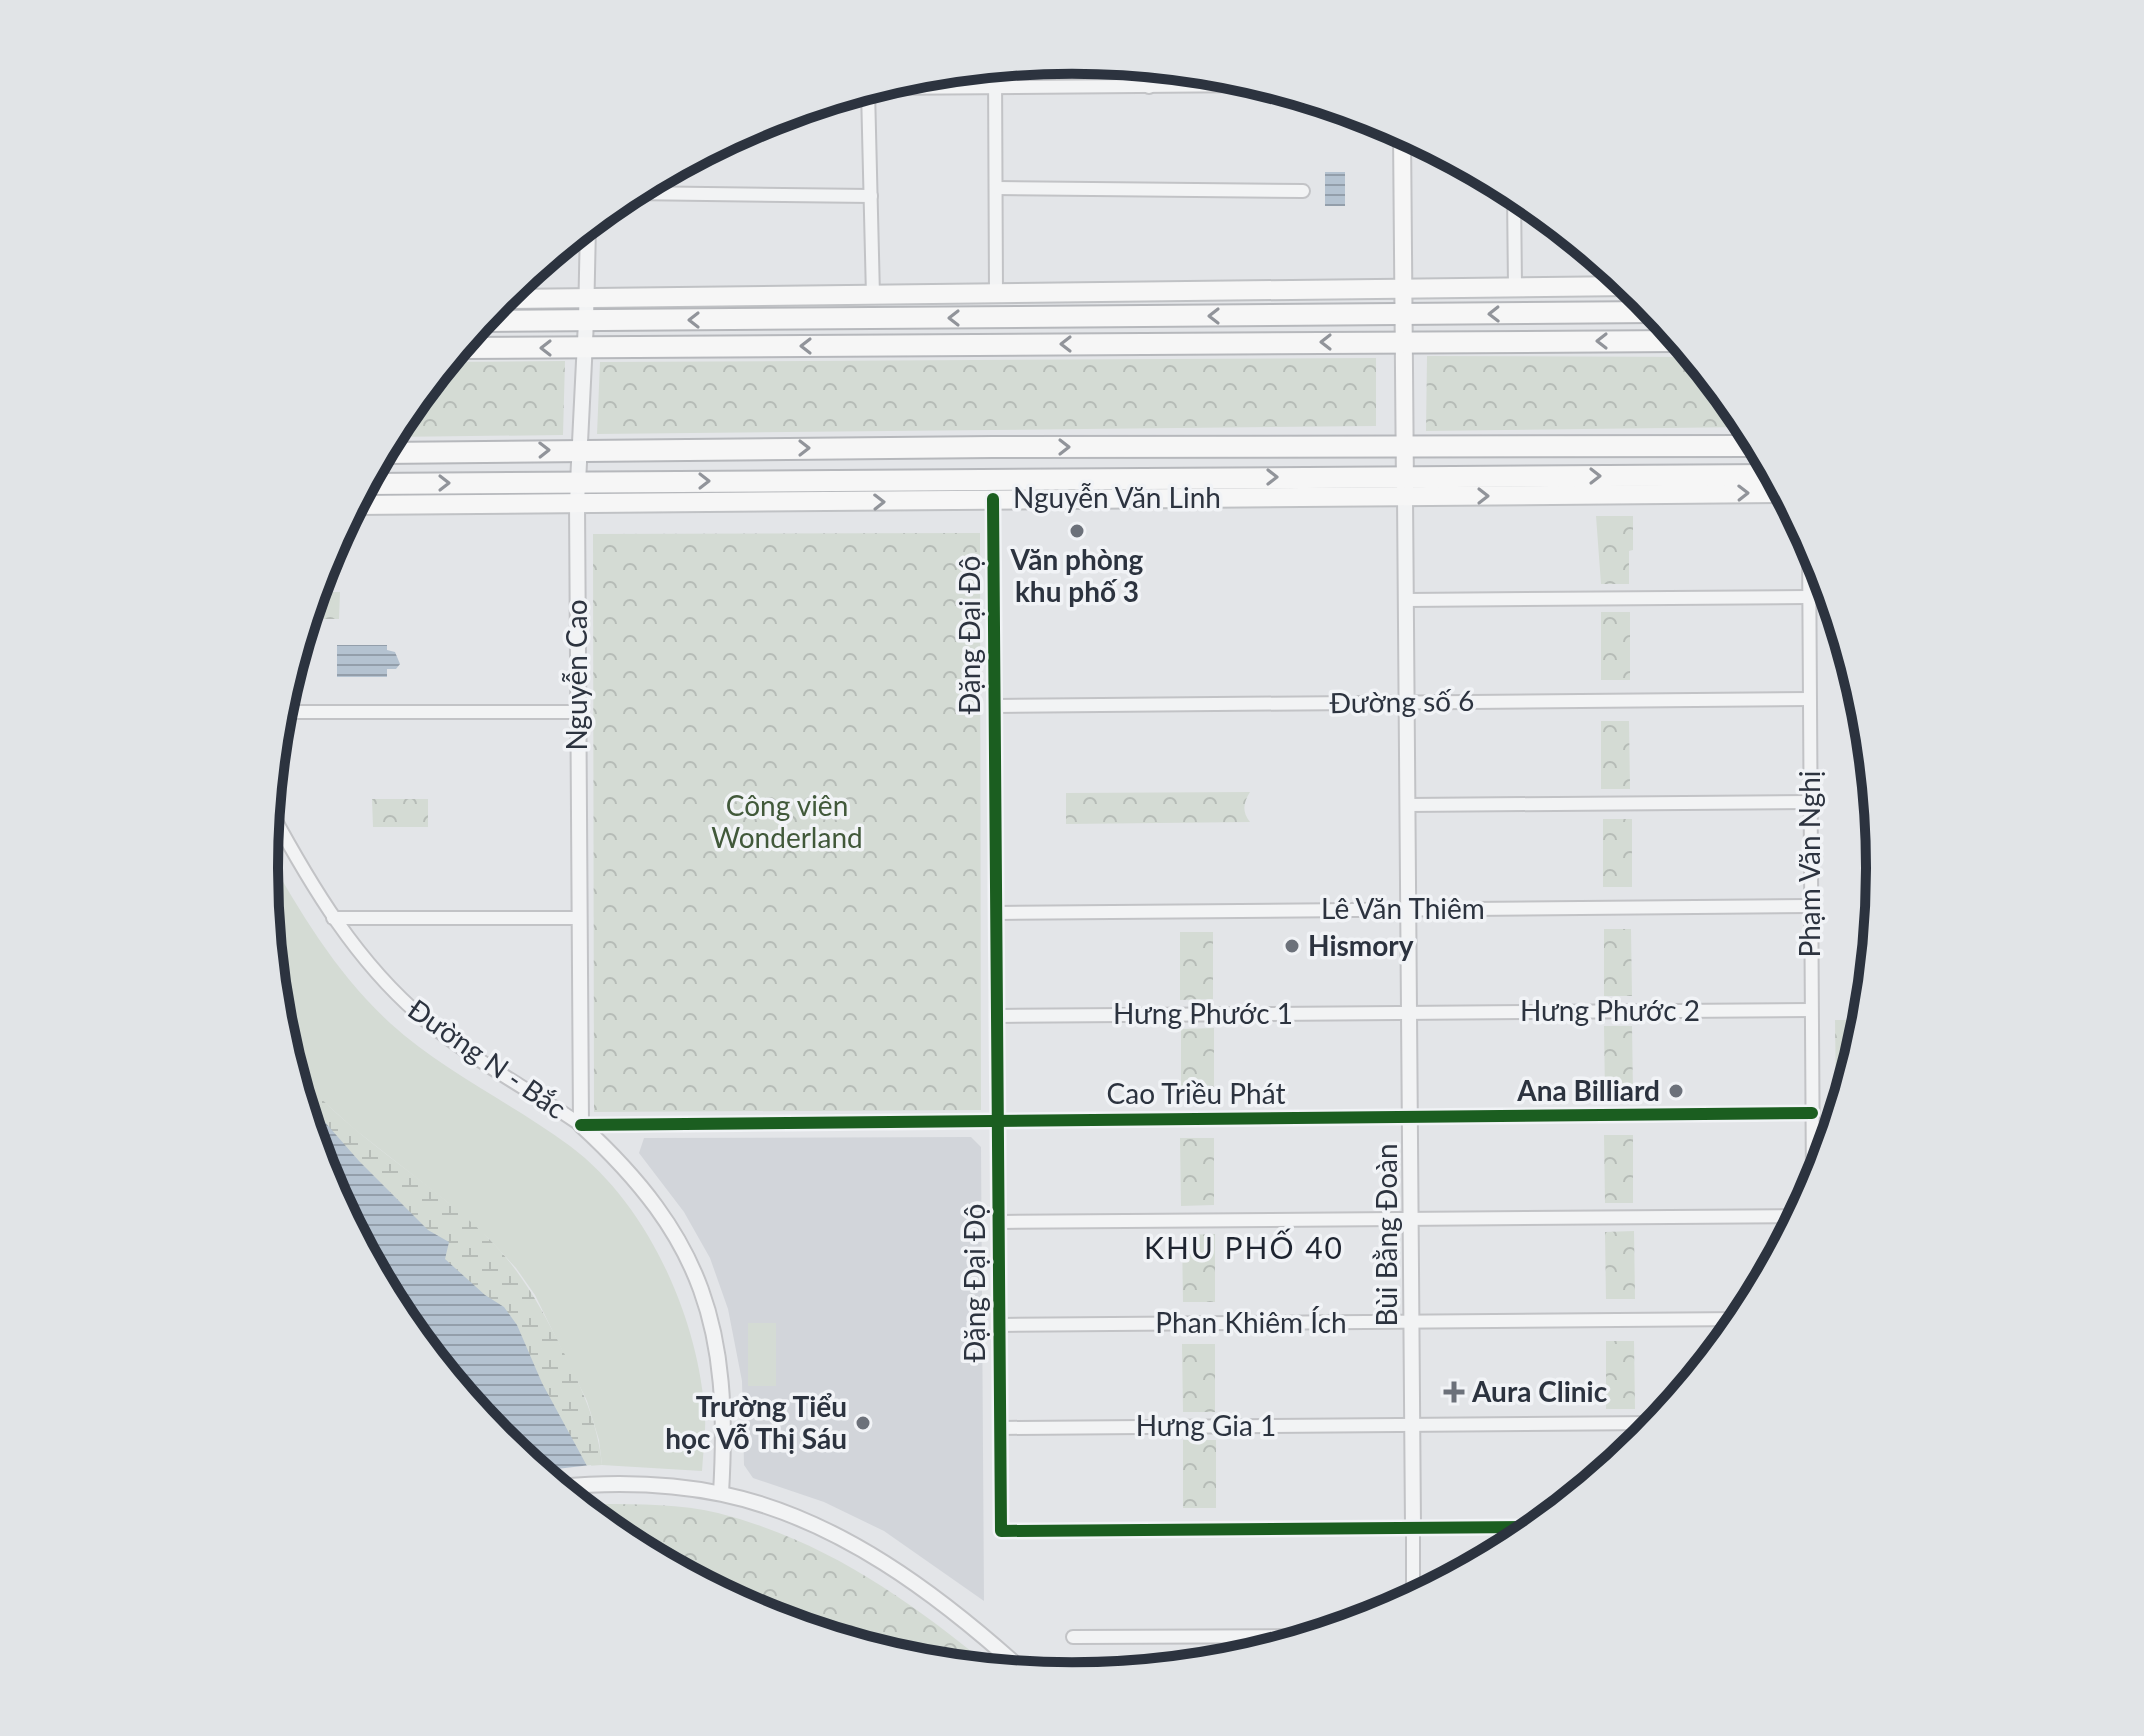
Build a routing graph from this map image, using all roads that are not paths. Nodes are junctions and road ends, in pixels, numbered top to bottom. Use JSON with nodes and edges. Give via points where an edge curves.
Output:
{"nodes":[{"id":1,"x":995,"y":78,"type":"edge"},
{"id":2,"x":1149,"y":78,"type":"edge"},
{"id":3,"x":935,"y":86,"type":"edge"},
{"id":4,"x":1208,"y":86,"type":"edge"},
{"id":5,"x":1149,"y":87,"type":"junction"},
{"id":6,"x":995,"y":88,"type":"junction"},
{"id":7,"x":871,"y":100,"type":"edge"},
{"id":8,"x":1402,"y":146,"type":"edge"},
{"id":9,"x":996,"y":188,"type":"junction"},
{"id":10,"x":1303,"y":191,"type":"dead end"},
{"id":11,"x":654,"y":193,"type":"edge"},
{"id":12,"x":871,"y":196,"type":"junction"},
{"id":13,"x":1514,"y":209,"type":"edge"},
{"id":14,"x":588,"y":239,"type":"edge"},
{"id":15,"x":1612,"y":286,"type":"edge"},
{"id":16,"x":1515,"y":287,"type":"junction"},
{"id":17,"x":1404,"y":288,"type":"junction"},
{"id":18,"x":996,"y":295,"type":"junction"},
{"id":19,"x":873,"y":296,"type":"junction"},
{"id":20,"x":587,"y":298,"type":"junction"},
{"id":21,"x":519,"y":299,"type":"edge"},
{"id":22,"x":1638,"y":312,"type":"edge"},
{"id":23,"x":1404,"y":314,"type":"junction"},
{"id":24,"x":497,"y":321,"type":"edge"},
{"id":25,"x":586,"y":321,"type":"junction"},
{"id":26,"x":1404,"y":341,"type":"junction"},
{"id":27,"x":1666,"y":341,"type":"edge"},
{"id":28,"x":472,"y":348,"type":"edge"},
{"id":29,"x":585,"y":348,"type":"junction"},
{"id":30,"x":1744,"y":446,"type":"edge"},
{"id":31,"x":1405,"y":448,"type":"junction"},
{"id":32,"x":580,"y":450,"type":"junction"},
{"id":33,"x":396,"y":453,"type":"edge"},
{"id":34,"x":1762,"y":475,"type":"edge"},
{"id":35,"x":377,"y":484,"type":"edge"},
{"id":36,"x":1405,"y":486,"type":"junction"},
{"id":37,"x":993,"y":489,"type":"junction"},
{"id":38,"x":577,"y":492,"type":"junction"},
{"id":39,"x":1771,"y":493,"type":"edge"},
{"id":40,"x":367,"y":504,"type":"edge"},
{"id":41,"x":1808,"y":571,"type":"edge"},
{"id":42,"x":1808,"y":597,"type":"junction"},
{"id":43,"x":1407,"y":600,"type":"junction"},
{"id":44,"x":1809,"y":699,"type":"junction"},
{"id":45,"x":1407,"y":702,"type":"junction"},
{"id":46,"x":995,"y":706,"type":"junction"},
{"id":47,"x":293,"y":712,"type":"edge"},
{"id":48,"x":578,"y":712,"type":"junction"},
{"id":49,"x":1810,"y":802,"type":"junction"},
{"id":50,"x":1408,"y":805,"type":"junction"},
{"id":51,"x":280,"y":826,"type":"edge"},
{"id":52,"x":1811,"y":906,"type":"junction"},
{"id":53,"x":1409,"y":909,"type":"junction"},
{"id":54,"x":996,"y":913,"type":"junction"},
{"id":55,"x":333,"y":918,"type":"junction"},
{"id":56,"x":579,"y":918,"type":"junction"},
{"id":57,"x":1811,"y":1010,"type":"junction"},
{"id":58,"x":1410,"y":1013,"type":"junction"},
{"id":59,"x":997,"y":1016,"type":"junction"},
{"id":60,"x":1812,"y":1113,"type":"junction"},
{"id":61,"x":1410,"y":1116,"type":"junction"},
{"id":62,"x":998,"y":1119,"type":"junction"},
{"id":63,"x":581,"y":1125,"type":"junction"},
{"id":64,"x":1813,"y":1154,"type":"edge"},
{"id":65,"x":1785,"y":1216,"type":"edge"},
{"id":66,"x":1410,"y":1219,"type":"junction"},
{"id":67,"x":999,"y":1222,"type":"junction"},
{"id":68,"x":1725,"y":1319,"type":"edge"},
{"id":69,"x":1411,"y":1322,"type":"junction"},
{"id":70,"x":1000,"y":1325,"type":"junction"},
{"id":71,"x":1639,"y":1423,"type":"edge"},
{"id":72,"x":1412,"y":1425,"type":"junction"},
{"id":73,"x":1001,"y":1428,"type":"junction"},
{"id":74,"x":574,"y":1486,"type":"edge"},
{"id":75,"x":721,"y":1493,"type":"junction"},
{"id":76,"x":1514,"y":1527,"type":"edge"},
{"id":77,"x":1413,"y":1528,"type":"junction"},
{"id":78,"x":1413,"y":1585,"type":"edge"},
{"id":79,"x":1273,"y":1636,"type":"edge"},
{"id":80,"x":1073,"y":1637,"type":"dead end"},
{"id":81,"x":1009,"y":1659,"type":"edge"}],
"edges":[{"from":1,"to":6,"type":"street"},
{"from":2,"to":5,"type":"street"},
{"from":3,"to":6,"type":"street"},
{"from":4,"to":5,"type":"street"},
{"from":5,"to":6,"type":"street"},
{"from":6,"to":9,"type":"street"},
{"from":7,"to":12,"type":"street"},
{"from":8,"to":17,"type":"main road"},
{"from":9,"to":10,"type":"street"},
{"from":9,"to":18,"type":"street"},
{"from":11,"to":12,"type":"street"},
{"from":12,"to":19,"type":"street"},
{"from":13,"to":16,"type":"street"},
{"from":14,"to":20,"type":"street","name":"Nguyễn Cao"},
{"from":15,"to":16,"type":"main road"},
{"from":16,"to":17,"type":"main road"},
{"from":17,"to":18,"type":"main road"},
{"from":17,"to":23,"type":"main road"},
{"from":18,"to":19,"type":"main road"},
{"from":19,"to":20,"type":"main road"},
{"from":20,"to":21,"type":"main road"},
{"from":20,"to":25,"type":"street","name":"Nguyễn Cao"},
{"from":22,"to":23,"type":"highway","one_way":true},
{"from":23,"to":25,"type":"highway","one_way":true},
{"from":23,"to":26,"type":"main road"},
{"from":24,"to":25,"type":"highway"},
{"from":25,"to":29,"type":"street","name":"Nguyễn Cao"},
{"from":27,"to":26,"type":"highway","one_way":true},
{"from":26,"to":29,"type":"highway","one_way":true},
{"from":26,"to":31,"type":"main road"},
{"from":29,"to":28,"type":"highway","one_way":true},
{"from":29,"to":32,"type":"street","name":"Nguyễn Cao"},
{"from":30,"to":31,"type":"highway","name":"Nguyễn Văn Linh"},
{"from":32,"to":31,"type":"highway","name":"Nguyễn Văn Linh","one_way":true},
{"from":31,"to":36,"type":"main road"},
{"from":33,"to":32,"type":"highway","name":"Nguyễn Văn Linh","one_way":true},
{"from":32,"to":38,"type":"street","name":"Nguyễn Cao"},
{"from":36,"to":34,"type":"highway","name":"Nguyễn Văn Linh","one_way":true},
{"from":35,"to":38,"type":"highway","name":"Nguyễn Văn Linh","one_way":true},
{"from":37,"to":36,"type":"highway","name":"Nguyễn Văn Linh","one_way":true},
{"from":36,"to":39,"type":"main road","name":"Nguyễn Văn Linh","one_way":true},
{"from":36,"to":43,"type":"street","name":"Bùi Bằng Đoàn"},
{"from":38,"to":37,"type":"highway","name":"Nguyễn Văn Linh","one_way":true},
{"from":37,"to":46,"type":"street","name":"Đặng Đại Độ"},
{"from":38,"to":40,"type":"main road","name":"Nguyễn Văn Linh"},
{"from":38,"to":48,"type":"street","name":"Nguyễn Cao"},
{"from":41,"to":42,"type":"street","name":"Phạm Văn Nghị"},
{"from":42,"to":43,"type":"street"},
{"from":42,"to":44,"type":"street","name":"Phạm Văn Nghị"},
{"from":43,"to":45,"type":"street","name":"Bùi Bằng Đoàn"},
{"from":44,"to":45,"type":"street","name":"Đường số 6"},
{"from":44,"to":49,"type":"street","name":"Phạm Văn Nghị"},
{"from":45,"to":46,"type":"street","name":"Đường số 6"},
{"from":45,"to":50,"type":"street","name":"Bùi Bằng Đoàn"},
{"from":46,"to":54,"type":"street","name":"Đặng Đại Độ"},
{"from":47,"to":48,"type":"street"},
{"from":48,"to":56,"type":"street","name":"Nguyễn Cao"},
{"from":49,"to":50,"type":"street"},
{"from":49,"to":52,"type":"street","name":"Phạm Văn Nghị"},
{"from":50,"to":53,"type":"street","name":"Bùi Bằng Đoàn"},
{"from":51,"to":55,"type":"street","name":"Đường N - Bắc"},
{"from":52,"to":53,"type":"street","name":"Lê Văn Thiêm"},
{"from":52,"to":57,"type":"street","name":"Phạm Văn Nghị"},
{"from":53,"to":54,"type":"street","name":"Lê Văn Thiêm"},
{"from":53,"to":58,"type":"street","name":"Bùi Bằng Đoàn"},
{"from":54,"to":59,"type":"street","name":"Đặng Đại Độ"},
{"from":55,"to":56,"type":"street"},
{"from":55,"to":63,"type":"street","name":"Đường N - Bắc","via":[[423,1019]]},
{"from":56,"to":63,"type":"street","name":"Nguyễn Cao"},
{"from":57,"to":58,"type":"street","name":"Hưng Phước 2"},
{"from":57,"to":60,"type":"street","name":"Phạm Văn Nghị"},
{"from":58,"to":59,"type":"street","name":"Hưng Phước 1"},
{"from":58,"to":61,"type":"street","name":"Bùi Bằng Đoàn"},
{"from":59,"to":62,"type":"street","name":"Đặng Đại Độ"},
{"from":60,"to":61,"type":"street","name":"Cao Triều Phát"},
{"from":60,"to":64,"type":"street","name":"Phạm Văn Nghị"},
{"from":61,"to":62,"type":"street","name":"Cao Triều Phát"},
{"from":61,"to":66,"type":"street","name":"Bùi Bằng Đoàn"},
{"from":62,"to":63,"type":"street","name":"Cao Triều Phát"},
{"from":62,"to":67,"type":"street","name":"Đặng Đại Độ"},
{"from":63,"to":75,"type":"street","name":"Đường N - Bắc","via":[[663,1213],[698,1278],[719,1358]]},
{"from":65,"to":66,"type":"street"},
{"from":66,"to":67,"type":"street"},
{"from":66,"to":69,"type":"street","name":"Bùi Bằng Đoàn"},
{"from":67,"to":70,"type":"street","name":"Đặng Đại Độ"},
{"from":68,"to":69,"type":"street","name":"Phan Khiêm Ích"},
{"from":69,"to":70,"type":"street","name":"Phan Khiêm Ích"},
{"from":69,"to":72,"type":"street","name":"Bùi Bằng Đoàn"},
{"from":70,"to":73,"type":"street","name":"Đặng Đại Độ"},
{"from":71,"to":72,"type":"street","name":"Hưng Gia 1"},
{"from":72,"to":73,"type":"street","name":"Hưng Gia 1"},
{"from":72,"to":77,"type":"street","name":"Bùi Bằng Đoàn"},
{"from":73,"to":77,"type":"street","name":"Đặng Đại Độ","via":[[1001,1531]]},
{"from":74,"to":75,"type":"street","via":[[659,1486]]},
{"from":75,"to":81,"type":"street","via":[[793,1516],[881,1561]]},
{"from":76,"to":77,"type":"street","name":"Đặng Đại Độ"},
{"from":77,"to":78,"type":"street","name":"Bùi Bằng Đoàn"},
{"from":79,"to":80,"type":"street"}]}
